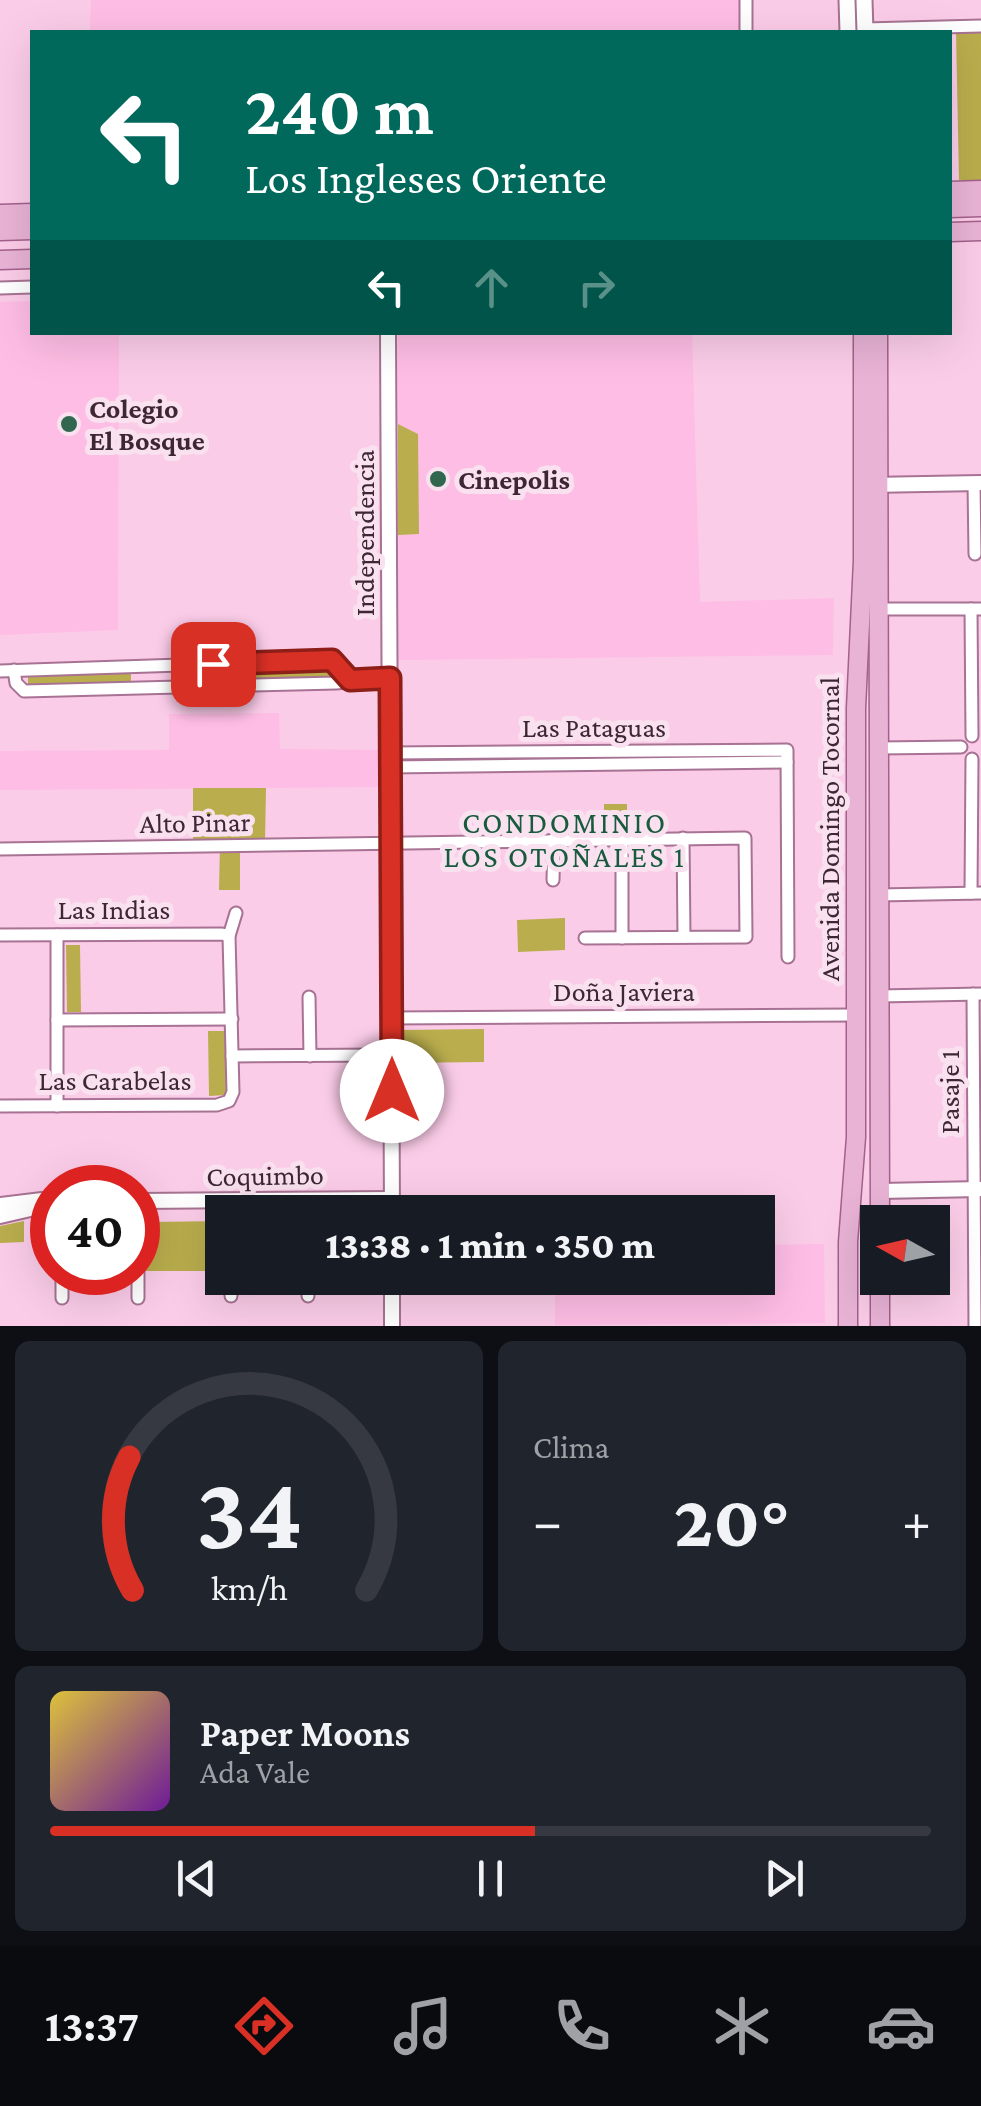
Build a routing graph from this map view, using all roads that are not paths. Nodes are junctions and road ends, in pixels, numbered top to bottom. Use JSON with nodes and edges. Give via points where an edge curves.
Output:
{"nodes":[{"id":1,"x":746,"y":0,"type":"edge"},
{"id":2,"x":848,"y":0,"type":"edge"},
{"id":3,"x":864,"y":0,"type":"edge"},
{"id":4,"x":981,"y":26,"type":"edge"},
{"id":5,"x":746,"y":30,"type":"edge"},
{"id":6,"x":859,"y":30,"type":"edge"},
{"id":7,"x":859,"y":30,"type":"edge"},
{"id":8,"x":883,"y":30,"type":"edge"},
{"id":9,"x":981,"y":190,"type":"edge"},
{"id":10,"x":952,"y":191,"type":"edge"},
{"id":11,"x":981,"y":207,"type":"edge"},
{"id":12,"x":952,"y":208,"type":"edge"},
{"id":13,"x":30,"y":213,"type":"edge"},
{"id":14,"x":0,"y":214,"type":"edge"},
{"id":15,"x":30,"y":230,"type":"edge"},
{"id":16,"x":0,"y":231,"type":"edge"},
{"id":17,"x":952,"y":232,"type":"edge"},
{"id":18,"x":981,"y":232,"type":"edge"},
{"id":19,"x":30,"y":259,"type":"edge"},
{"id":20,"x":0,"y":260,"type":"edge"},
{"id":21,"x":30,"y":287,"type":"edge"},
{"id":22,"x":0,"y":288,"type":"edge"},
{"id":23,"x":388,"y":335,"type":"edge"},
{"id":24,"x":863,"y":335,"type":"edge"},
{"id":25,"x":878,"y":335,"type":"edge"},
{"id":26,"x":977,"y":483,"type":"edge"},
{"id":27,"x":871,"y":485,"type":"junction"},
{"id":28,"x":974,"y":554,"type":"dead end"},
{"id":29,"x":879,"y":609,"type":"junction"},
{"id":30,"x":976,"y":609,"type":"edge"},
{"id":31,"x":857,"y":664,"type":"junction"},
{"id":32,"x":878,"y":665,"type":"junction"},
{"id":33,"x":14,"y":670,"type":"junction"},
{"id":34,"x":0,"y":671,"type":"edge"},
{"id":35,"x":390,"y":678,"type":"junction"},
{"id":36,"x":350,"y":680,"type":"junction"},
{"id":37,"x":976,"y":738,"type":"edge"},
{"id":38,"x":960,"y":747,"type":"junction"},
{"id":39,"x":879,"y":748,"type":"junction"},
{"id":40,"x":976,"y":757,"type":"edge"},
{"id":41,"x":390,"y":760,"type":"junction"},
{"id":42,"x":856,"y":795,"type":"junction"},
{"id":43,"x":879,"y":795,"type":"junction"},
{"id":44,"x":622,"y":838,"type":"junction"},
{"id":45,"x":683,"y":838,"type":"junction"},
{"id":46,"x":554,"y":840,"type":"junction"},
{"id":47,"x":391,"y":843,"type":"junction"},
{"id":48,"x":0,"y":850,"type":"edge"},
{"id":49,"x":553,"y":880,"type":"dead end"},
{"id":50,"x":976,"y":893,"type":"edge"},
{"id":51,"x":879,"y":895,"type":"junction"},
{"id":52,"x":236,"y":913,"type":"dead end"},
{"id":53,"x":57,"y":934,"type":"junction"},
{"id":54,"x":879,"y":934,"type":"junction"},
{"id":55,"x":0,"y":935,"type":"edge"},
{"id":56,"x":856,"y":935,"type":"junction"},
{"id":57,"x":228,"y":936,"type":"junction"},
{"id":58,"x":585,"y":938,"type":"dead end"},
{"id":59,"x":622,"y":938,"type":"junction"},
{"id":60,"x":684,"y":938,"type":"junction"},
{"id":61,"x":856,"y":956,"type":"junction"},
{"id":62,"x":879,"y":956,"type":"junction"},
{"id":63,"x":788,"y":957,"type":"dead end"},
{"id":64,"x":977,"y":994,"type":"edge"},
{"id":65,"x":880,"y":996,"type":"junction"},
{"id":66,"x":309,"y":997,"type":"dead end"},
{"id":67,"x":856,"y":1015,"type":"junction"},
{"id":68,"x":391,"y":1018,"type":"junction"},
{"id":69,"x":232,"y":1019,"type":"junction"},
{"id":70,"x":57,"y":1020,"type":"junction"},
{"id":71,"x":392,"y":1055,"type":"junction"},
{"id":72,"x":232,"y":1056,"type":"junction"},
{"id":73,"x":310,"y":1056,"type":"junction"},
{"id":74,"x":0,"y":1106,"type":"edge"},
{"id":75,"x":57,"y":1106,"type":"junction"},
{"id":76,"x":976,"y":1189,"type":"edge"},
{"id":77,"x":880,"y":1191,"type":"junction"},
{"id":78,"x":392,"y":1195,"type":"edge"},
{"id":79,"x":30,"y":1203,"type":"edge"},
{"id":80,"x":160,"y":1203,"type":"edge"},
{"id":81,"x":0,"y":1205,"type":"edge"},
{"id":82,"x":205,"y":1205,"type":"edge"},
{"id":83,"x":880,"y":1205,"type":"edge"},
{"id":84,"x":30,"y":1208,"type":"edge"},
{"id":85,"x":0,"y":1216,"type":"edge"},
{"id":86,"x":978,"y":1284,"type":"edge"},
{"id":87,"x":392,"y":1295,"type":"edge"},
{"id":88,"x":880,"y":1295,"type":"edge"},
{"id":89,"x":392,"y":1326,"type":"edge"},
{"id":90,"x":848,"y":1326,"type":"edge"},
{"id":91,"x":880,"y":1326,"type":"edge"},
{"id":92,"x":975,"y":1326,"type":"edge"}],
"edges":[{"from":1,"to":5,"type":"street"},
{"from":2,"to":6,"type":"main road"},
{"from":3,"to":7,"type":"main road"},
{"from":4,"to":8,"type":"street"},
{"from":9,"to":10,"type":"main road"},
{"from":11,"to":12,"type":"main road"},
{"from":13,"to":14,"type":"main road"},
{"from":15,"to":16,"type":"main road"},
{"from":17,"to":18,"type":"main road"},
{"from":19,"to":20,"type":"main road"},
{"from":21,"to":22,"type":"street"},
{"from":23,"to":35,"type":"street","name":"Independencia"},
{"from":24,"to":27,"type":"main road","name":"Avenida Domingo Tocornal"},
{"from":25,"to":27,"type":"main road","name":"Avenida Domingo Tocornal"},
{"from":26,"to":27,"type":"street"},
{"from":26,"to":28,"type":"street"},
{"from":27,"to":29,"type":"main road","name":"Avenida Domingo Tocornal"},
{"from":27,"to":31,"type":"main road","name":"Avenida Domingo Tocornal"},
{"from":29,"to":30,"type":"street"},
{"from":29,"to":32,"type":"main road","name":"Avenida Domingo Tocornal"},
{"from":30,"to":37,"type":"street"},
{"from":31,"to":32,"type":"main road"},
{"from":31,"to":42,"type":"main road","name":"Avenida Domingo Tocornal"},
{"from":32,"to":39,"type":"main road","name":"Avenida Domingo Tocornal"},
{"from":33,"to":34,"type":"street"},
{"from":33,"to":36,"type":"street","via":[[332,660]]},
{"from":33,"to":36,"type":"street","via":[[24,690]]},
{"from":35,"to":36,"type":"street"},
{"from":35,"to":41,"type":"street","name":"Independencia"},
{"from":37,"to":38,"type":"street"},
{"from":38,"to":39,"type":"street"},
{"from":38,"to":40,"type":"street"},
{"from":39,"to":43,"type":"main road","name":"Avenida Domingo Tocornal"},
{"from":40,"to":50,"type":"street"},
{"from":41,"to":47,"type":"street","name":"Independencia"},
{"from":41,"to":63,"type":"street","name":"Las Pataguas","via":[[787,750]]},
{"from":42,"to":43,"type":"main road"},
{"from":42,"to":56,"type":"main road","name":"Avenida Domingo Tocornal"},
{"from":43,"to":51,"type":"main road","name":"Avenida Domingo Tocornal"},
{"from":44,"to":45,"type":"street","name":"Alto Pinar"},
{"from":44,"to":46,"type":"street","name":"Alto Pinar"},
{"from":44,"to":59,"type":"street"},
{"from":45,"to":60,"type":"street"},
{"from":45,"to":60,"type":"street","name":"Alto Pinar","via":[[745,838],[746,937]]},
{"from":46,"to":47,"type":"street","name":"Alto Pinar"},
{"from":46,"to":49,"type":"street"},
{"from":47,"to":48,"type":"street","name":"Alto Pinar"},
{"from":47,"to":68,"type":"street","name":"Independencia"},
{"from":50,"to":51,"type":"street"},
{"from":51,"to":54,"type":"main road","name":"Avenida Domingo Tocornal"},
{"from":52,"to":57,"type":"street"},
{"from":53,"to":55,"type":"street","name":"Las Indias"},
{"from":53,"to":57,"type":"street","name":"Las Indias"},
{"from":53,"to":70,"type":"street"},
{"from":54,"to":56,"type":"main road","via":[[868,940]]},
{"from":54,"to":62,"type":"main road","name":"Avenida Domingo Tocornal"},
{"from":56,"to":61,"type":"main road","name":"Avenida Domingo Tocornal"},
{"from":57,"to":69,"type":"street"},
{"from":58,"to":59,"type":"street"},
{"from":59,"to":60,"type":"street"},
{"from":61,"to":62,"type":"main road"},
{"from":61,"to":67,"type":"main road","name":"Avenida Domingo Tocornal"},
{"from":62,"to":65,"type":"main road","name":"Avenida Domingo Tocornal"},
{"from":64,"to":65,"type":"street"},
{"from":64,"to":76,"type":"street","name":"Pasaje 1"},
{"from":65,"to":77,"type":"main road","name":"Avenida Domingo Tocornal"},
{"from":66,"to":73,"type":"street"},
{"from":67,"to":68,"type":"street","name":"Doña Javiera"},
{"from":67,"to":90,"type":"main road","name":"Avenida Domingo Tocornal"},
{"from":68,"to":71,"type":"street","name":"Independencia"},
{"from":69,"to":70,"type":"street"},
{"from":69,"to":72,"type":"street"},
{"from":70,"to":75,"type":"street"},
{"from":71,"to":73,"type":"street"},
{"from":71,"to":78,"type":"street","name":"Independencia"},
{"from":72,"to":73,"type":"street"},
{"from":72,"to":75,"type":"street","name":"Las Carabelas","via":[[233,1092],[218,1105]]},
{"from":74,"to":75,"type":"street","name":"Las Carabelas"},
{"from":76,"to":77,"type":"street"},
{"from":76,"to":86,"type":"street","name":"Pasaje 1"},
{"from":77,"to":83,"type":"main road","name":"Avenida Domingo Tocornal"},
{"from":79,"to":81,"type":"street"},
{"from":80,"to":82,"type":"street","name":"Coquimbo"},
{"from":84,"to":85,"type":"street"},
{"from":86,"to":92,"type":"street","name":"Pasaje 1"},
{"from":87,"to":89,"type":"street"},
{"from":88,"to":91,"type":"main road"}]}
